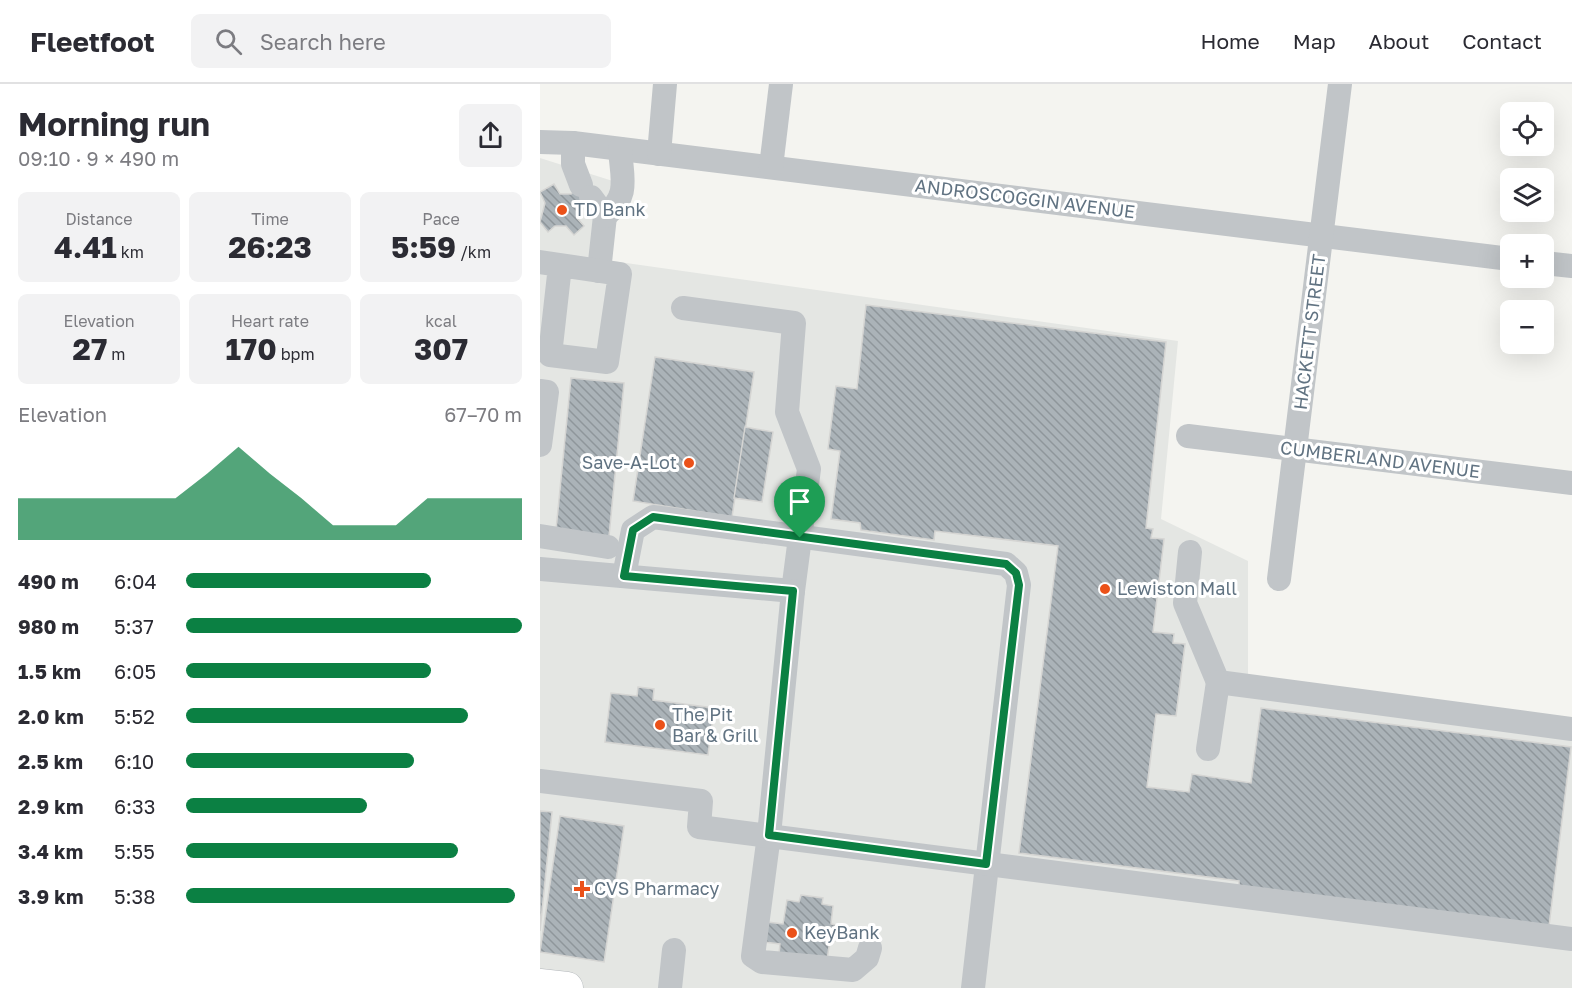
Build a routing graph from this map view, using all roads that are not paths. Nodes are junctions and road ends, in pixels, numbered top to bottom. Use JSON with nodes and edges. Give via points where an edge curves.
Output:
{"nodes":[{"id":1,"x":665,"y":84,"type":"edge"},
{"id":2,"x":781,"y":84,"type":"edge"},
{"id":3,"x":1340,"y":84,"type":"edge"},
{"id":4,"x":540,"y":142,"type":"edge"},
{"id":5,"x":573,"y":143,"type":"junction"},
{"id":6,"x":620,"y":149,"type":"junction"},
{"id":7,"x":659,"y":154,"type":"junction"},
{"id":8,"x":771,"y":167,"type":"junction"},
{"id":9,"x":605,"y":216,"type":"junction"},
{"id":10,"x":1322,"y":236,"type":"junction"},
{"id":11,"x":1500,"y":258,"type":"edge"},
{"id":12,"x":550,"y":264,"type":"edge"},
{"id":13,"x":1554,"y":264,"type":"edge"},
{"id":14,"x":1572,"y":266,"type":"edge"},
{"id":15,"x":599,"y":271,"type":"junction"},
{"id":16,"x":683,"y":308,"type":"dead end"},
{"id":17,"x":545,"y":354,"type":"edge"},
{"id":18,"x":540,"y":391,"type":"edge"},
{"id":19,"x":1188,"y":436,"type":"dead end"},
{"id":20,"x":540,"y":446,"type":"edge"},
{"id":21,"x":1295,"y":449,"type":"junction"},
{"id":22,"x":1572,"y":483,"type":"edge"},
{"id":23,"x":540,"y":536,"type":"edge"},
{"id":24,"x":800,"y":538,"type":"junction"},
{"id":25,"x":608,"y":547,"type":"dead end"},
{"id":26,"x":1190,"y":552,"type":"dead end"},
{"id":27,"x":540,"y":569,"type":"edge"},
{"id":28,"x":624,"y":576,"type":"junction"},
{"id":29,"x":1280,"y":579,"type":"dead end"},
{"id":30,"x":793,"y":591,"type":"junction"},
{"id":31,"x":1218,"y":682,"type":"junction"},
{"id":32,"x":1572,"y":729,"type":"edge"},
{"id":33,"x":1208,"y":749,"type":"dead end"},
{"id":34,"x":540,"y":781,"type":"edge"},
{"id":35,"x":769,"y":835,"type":"junction"},
{"id":36,"x":986,"y":864,"type":"junction"},
{"id":37,"x":1572,"y":939,"type":"edge"},
{"id":38,"x":870,"y":948,"type":"dead end"},
{"id":39,"x":674,"y":950,"type":"dead end"},
{"id":40,"x":540,"y":985,"type":"edge"},
{"id":41,"x":567,"y":988,"type":"edge"},
{"id":42,"x":670,"y":988,"type":"edge"},
{"id":43,"x":973,"y":988,"type":"edge"}],
"edges":[{"from":1,"to":7,"type":"street"},
{"from":2,"to":8,"type":"street"},
{"from":3,"to":10,"type":"street","name":"HACKETT STREET"},
{"from":4,"to":5,"type":"street","name":"ANDROSCOGGIN AVENUE"},
{"from":5,"to":6,"type":"street","name":"ANDROSCOGGIN AVENUE"},
{"from":5,"to":9,"type":"street","via":[[573,164],[586,191]]},
{"from":6,"to":7,"type":"street","name":"ANDROSCOGGIN AVENUE"},
{"from":6,"to":9,"type":"street","via":[[624,193],[618,205]]},
{"from":7,"to":8,"type":"street","name":"ANDROSCOGGIN AVENUE"},
{"from":8,"to":10,"type":"street","name":"ANDROSCOGGIN AVENUE"},
{"from":9,"to":15,"type":"street"},
{"from":10,"to":11,"type":"street","name":"ANDROSCOGGIN AVENUE"},
{"from":10,"to":21,"type":"street","name":"HACKETT STREET"},
{"from":12,"to":15,"type":"street"},
{"from":12,"to":17,"type":"street"},
{"from":13,"to":14,"type":"street"},
{"from":15,"to":17,"type":"street","via":[[620,274],[607,362]]},
{"from":16,"to":24,"type":"street","via":[[794,323],[786,412],[810,469]]},
{"from":18,"to":20,"type":"street","via":[[547,392]]},
{"from":19,"to":21,"type":"street","name":"CUMBERLAND AVENUE"},
{"from":21,"to":22,"type":"street","name":"CUMBERLAND AVENUE"},
{"from":21,"to":29,"type":"street","name":"HACKETT STREET"},
{"from":23,"to":25,"type":"street"},
{"from":24,"to":28,"type":"street","via":[[653,517],[633,530]]},
{"from":24,"to":30,"type":"street"},
{"from":24,"to":36,"type":"street","via":[[1006,564],[1016,573],[1019,585]]},
{"from":26,"to":31,"type":"street","via":[[1185,603]]},
{"from":27,"to":28,"type":"street"},
{"from":28,"to":30,"type":"street"},
{"from":30,"to":35,"type":"street"},
{"from":31,"to":32,"type":"street"},
{"from":31,"to":33,"type":"street"},
{"from":34,"to":35,"type":"street","via":[[701,801],[699,827]]},
{"from":35,"to":36,"type":"street"},
{"from":35,"to":38,"type":"street","via":[[755,960],[853,970],[867,958]]},
{"from":36,"to":37,"type":"street"},
{"from":36,"to":43,"type":"street"},
{"from":39,"to":42,"type":"street"},
{"from":40,"to":41,"type":"main road"}]}
